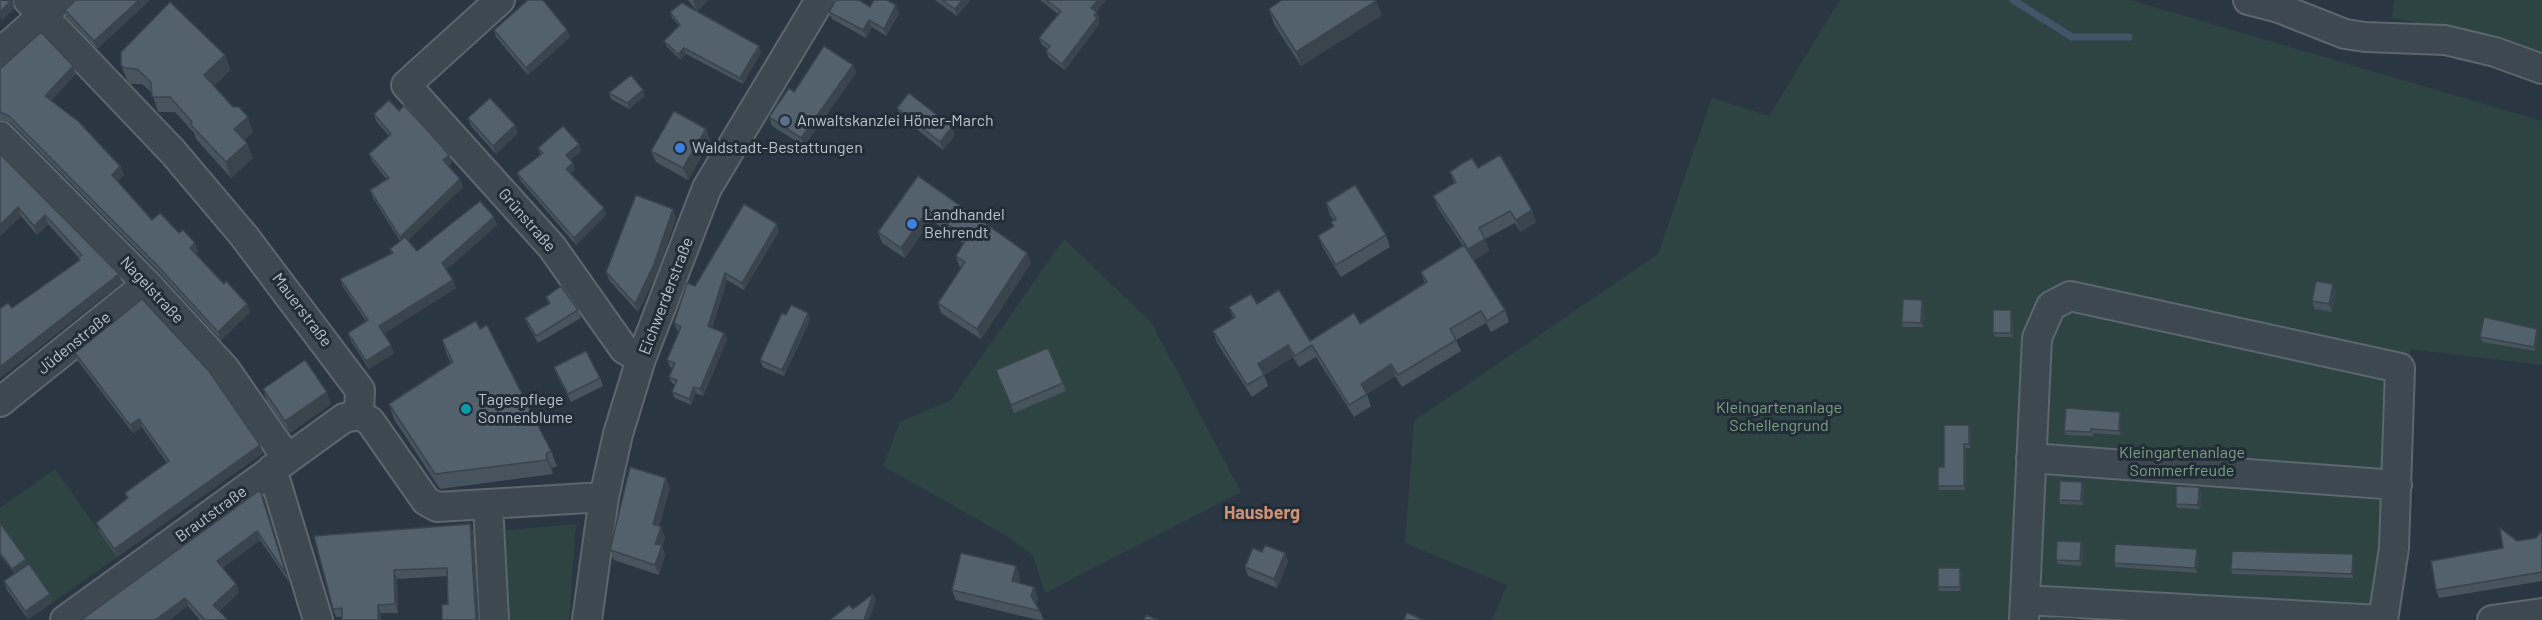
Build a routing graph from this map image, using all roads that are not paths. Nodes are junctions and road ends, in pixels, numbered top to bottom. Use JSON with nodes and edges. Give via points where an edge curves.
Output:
{"nodes":[{"id":1,"x":500,"y":0,"type":"edge"},
{"id":2,"x":2248,"y":0,"type":"edge"},
{"id":3,"x":817,"y":1,"type":"edge"},
{"id":4,"x":44,"y":5,"type":"edge"},
{"id":5,"x":0,"y":53,"type":"edge"},
{"id":6,"x":2542,"y":69,"type":"edge"},
{"id":7,"x":0,"y":136,"type":"edge"},
{"id":8,"x":147,"y":284,"type":"junction"},
{"id":9,"x":641,"y":359,"type":"junction"},
{"id":10,"x":0,"y":402,"type":"edge"},
{"id":11,"x":359,"y":415,"type":"junction"},
{"id":12,"x":2031,"y":458,"type":"junction"},
{"id":13,"x":279,"y":463,"type":"junction"},
{"id":14,"x":2397,"y":485,"type":"junction"},
{"id":15,"x":604,"y":497,"type":"junction"},
{"id":16,"x":488,"y":505,"type":"junction"},
{"id":17,"x":2024,"y":610,"type":"edge"},
{"id":18,"x":2542,"y":613,"type":"edge"},
{"id":19,"x":66,"y":620,"type":"edge"},
{"id":20,"x":318,"y":620,"type":"edge"},
{"id":21,"x":494,"y":620,"type":"edge"},
{"id":22,"x":587,"y":620,"type":"edge"},
{"id":23,"x":2381,"y":620,"type":"edge"},
{"id":24,"x":2492,"y":620,"type":"edge"}],
"edges":[{"from":1,"to":9,"type":"street","name":"Grünstraße","via":[[406,85],[552,248],[624,349]]},
{"from":2,"to":6,"type":"street","via":[[2345,34],[2445,40]]},
{"from":3,"to":9,"type":"street","name":"Eichwerderstraße","via":[[707,188]]},
{"from":4,"to":5,"type":"street"},
{"from":4,"to":11,"type":"street","name":"Mauerstraße","via":[[244,236],[360,390]]},
{"from":7,"to":8,"type":"street","name":"Nagelstraße"},
{"from":8,"to":10,"type":"street","name":"Jüdenstraße"},
{"from":8,"to":13,"type":"street","name":"Nagelstraße","via":[[225,369]]},
{"from":9,"to":15,"type":"street","name":"Eichwerderstraße"},
{"from":11,"to":13,"type":"street","name":"Brautstraße","via":[[345,417]]},
{"from":11,"to":16,"type":"street","via":[[370,421],[426,501],[437,507]]},
{"from":12,"to":14,"type":"street"},
{"from":12,"to":14,"type":"street","via":[[2037,338],[2051,306],[2070,296],[2400,368]]},
{"from":12,"to":17,"type":"street"},
{"from":13,"to":19,"type":"street","name":"Brautstraße"},
{"from":13,"to":20,"type":"street","name":"Nagelstraße"},
{"from":14,"to":23,"type":"street","via":[[2394,548]]},
{"from":15,"to":16,"type":"street"},
{"from":15,"to":22,"type":"street","name":"Eichwerderstraße"},
{"from":16,"to":21,"type":"street"},
{"from":17,"to":23,"type":"street"},
{"from":18,"to":24,"type":"street"}]}
